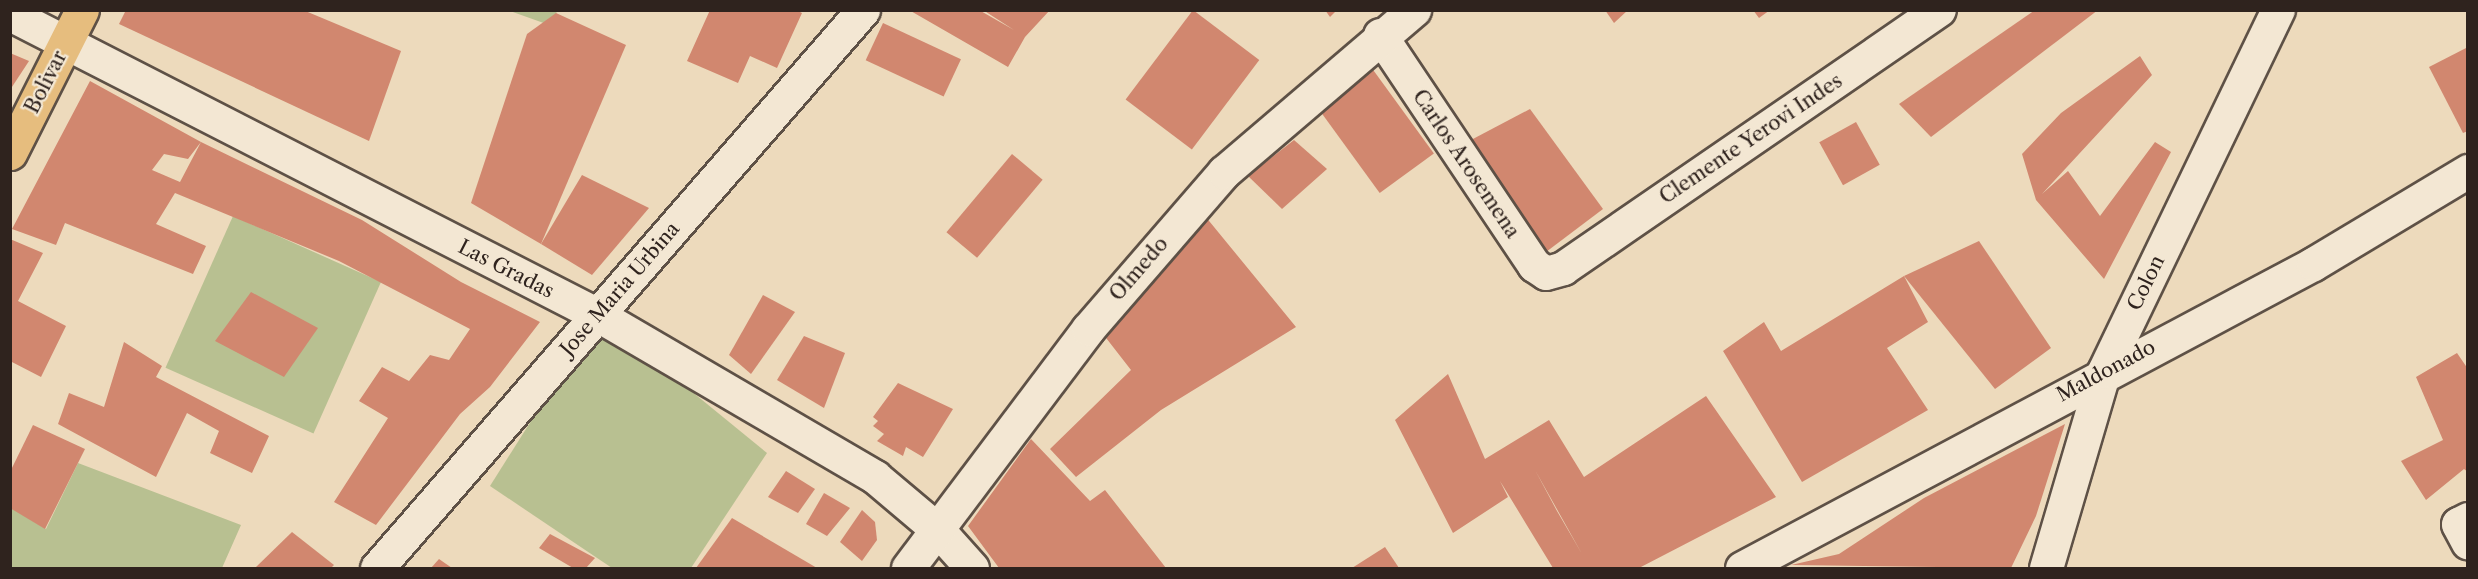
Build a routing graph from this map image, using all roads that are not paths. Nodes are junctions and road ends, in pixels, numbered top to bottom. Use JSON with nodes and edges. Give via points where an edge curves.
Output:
{"nodes":[{"id":1,"x":82,"y":10,"type":"edge"},
{"id":2,"x":863,"y":10,"type":"edge"},
{"id":3,"x":1414,"y":10,"type":"edge"},
{"id":4,"x":1939,"y":10,"type":"edge"},
{"id":5,"x":2278,"y":10,"type":"edge"},
{"id":6,"x":10,"y":15,"type":"edge"},
{"id":7,"x":1380,"y":36,"type":"junction"},
{"id":8,"x":65,"y":44,"type":"junction"},
{"id":9,"x":10,"y":153,"type":"edge"},
{"id":10,"x":2468,"y":171,"type":"edge"},
{"id":11,"x":1563,"y":268,"type":"joint"},
{"id":12,"x":598,"y":315,"type":"junction"},
{"id":13,"x":2104,"y":371,"type":"junction"},
{"id":14,"x":2468,"y":519,"type":"edge"},
{"id":15,"x":938,"y":530,"type":"junction"},
{"id":16,"x":2468,"y":543,"type":"edge"},
{"id":17,"x":377,"y":568,"type":"edge"},
{"id":18,"x":909,"y":568,"type":"edge"},
{"id":19,"x":972,"y":568,"type":"edge"},
{"id":20,"x":1742,"y":568,"type":"edge"},
{"id":21,"x":2046,"y":568,"type":"edge"}],
"edges":[{"from":1,"to":8,"type":"main road","name":"Bolivar"},
{"from":2,"to":12,"type":"street","name":"Jose Maria Urbina"},
{"from":3,"to":7,"type":"street","name":"Olmedo"},
{"from":4,"to":11,"type":"street","name":"Clemente Yerovi Indes"},
{"from":5,"to":13,"type":"street","name":"Colon"},
{"from":6,"to":8,"type":"street","name":"Las Gradas"},
{"from":7,"to":11,"type":"street","name":"Carlos Arosemena","via":[[1534,265],[1546,273]]},
{"from":7,"to":15,"type":"street","name":"Olmedo","via":[[1224,172],[1088,329]]},
{"from":8,"to":9,"type":"main road","name":"Bolivar"},
{"from":8,"to":12,"type":"street","name":"Las Gradas"},
{"from":10,"to":13,"type":"street","name":"Maldonado","via":[[2313,264]]},
{"from":12,"to":15,"type":"street","name":"Las Gradas","via":[[875,477]]},
{"from":12,"to":17,"type":"street","name":"Jose Maria Urbina"},
{"from":13,"to":20,"type":"street","name":"Maldonado"},
{"from":13,"to":21,"type":"street","name":"Colon"},
{"from":14,"to":16,"type":"street","via":[[2458,524]]},
{"from":15,"to":18,"type":"street","name":"Olmedo"},
{"from":15,"to":19,"type":"street","name":"Las Gradas"}]}
